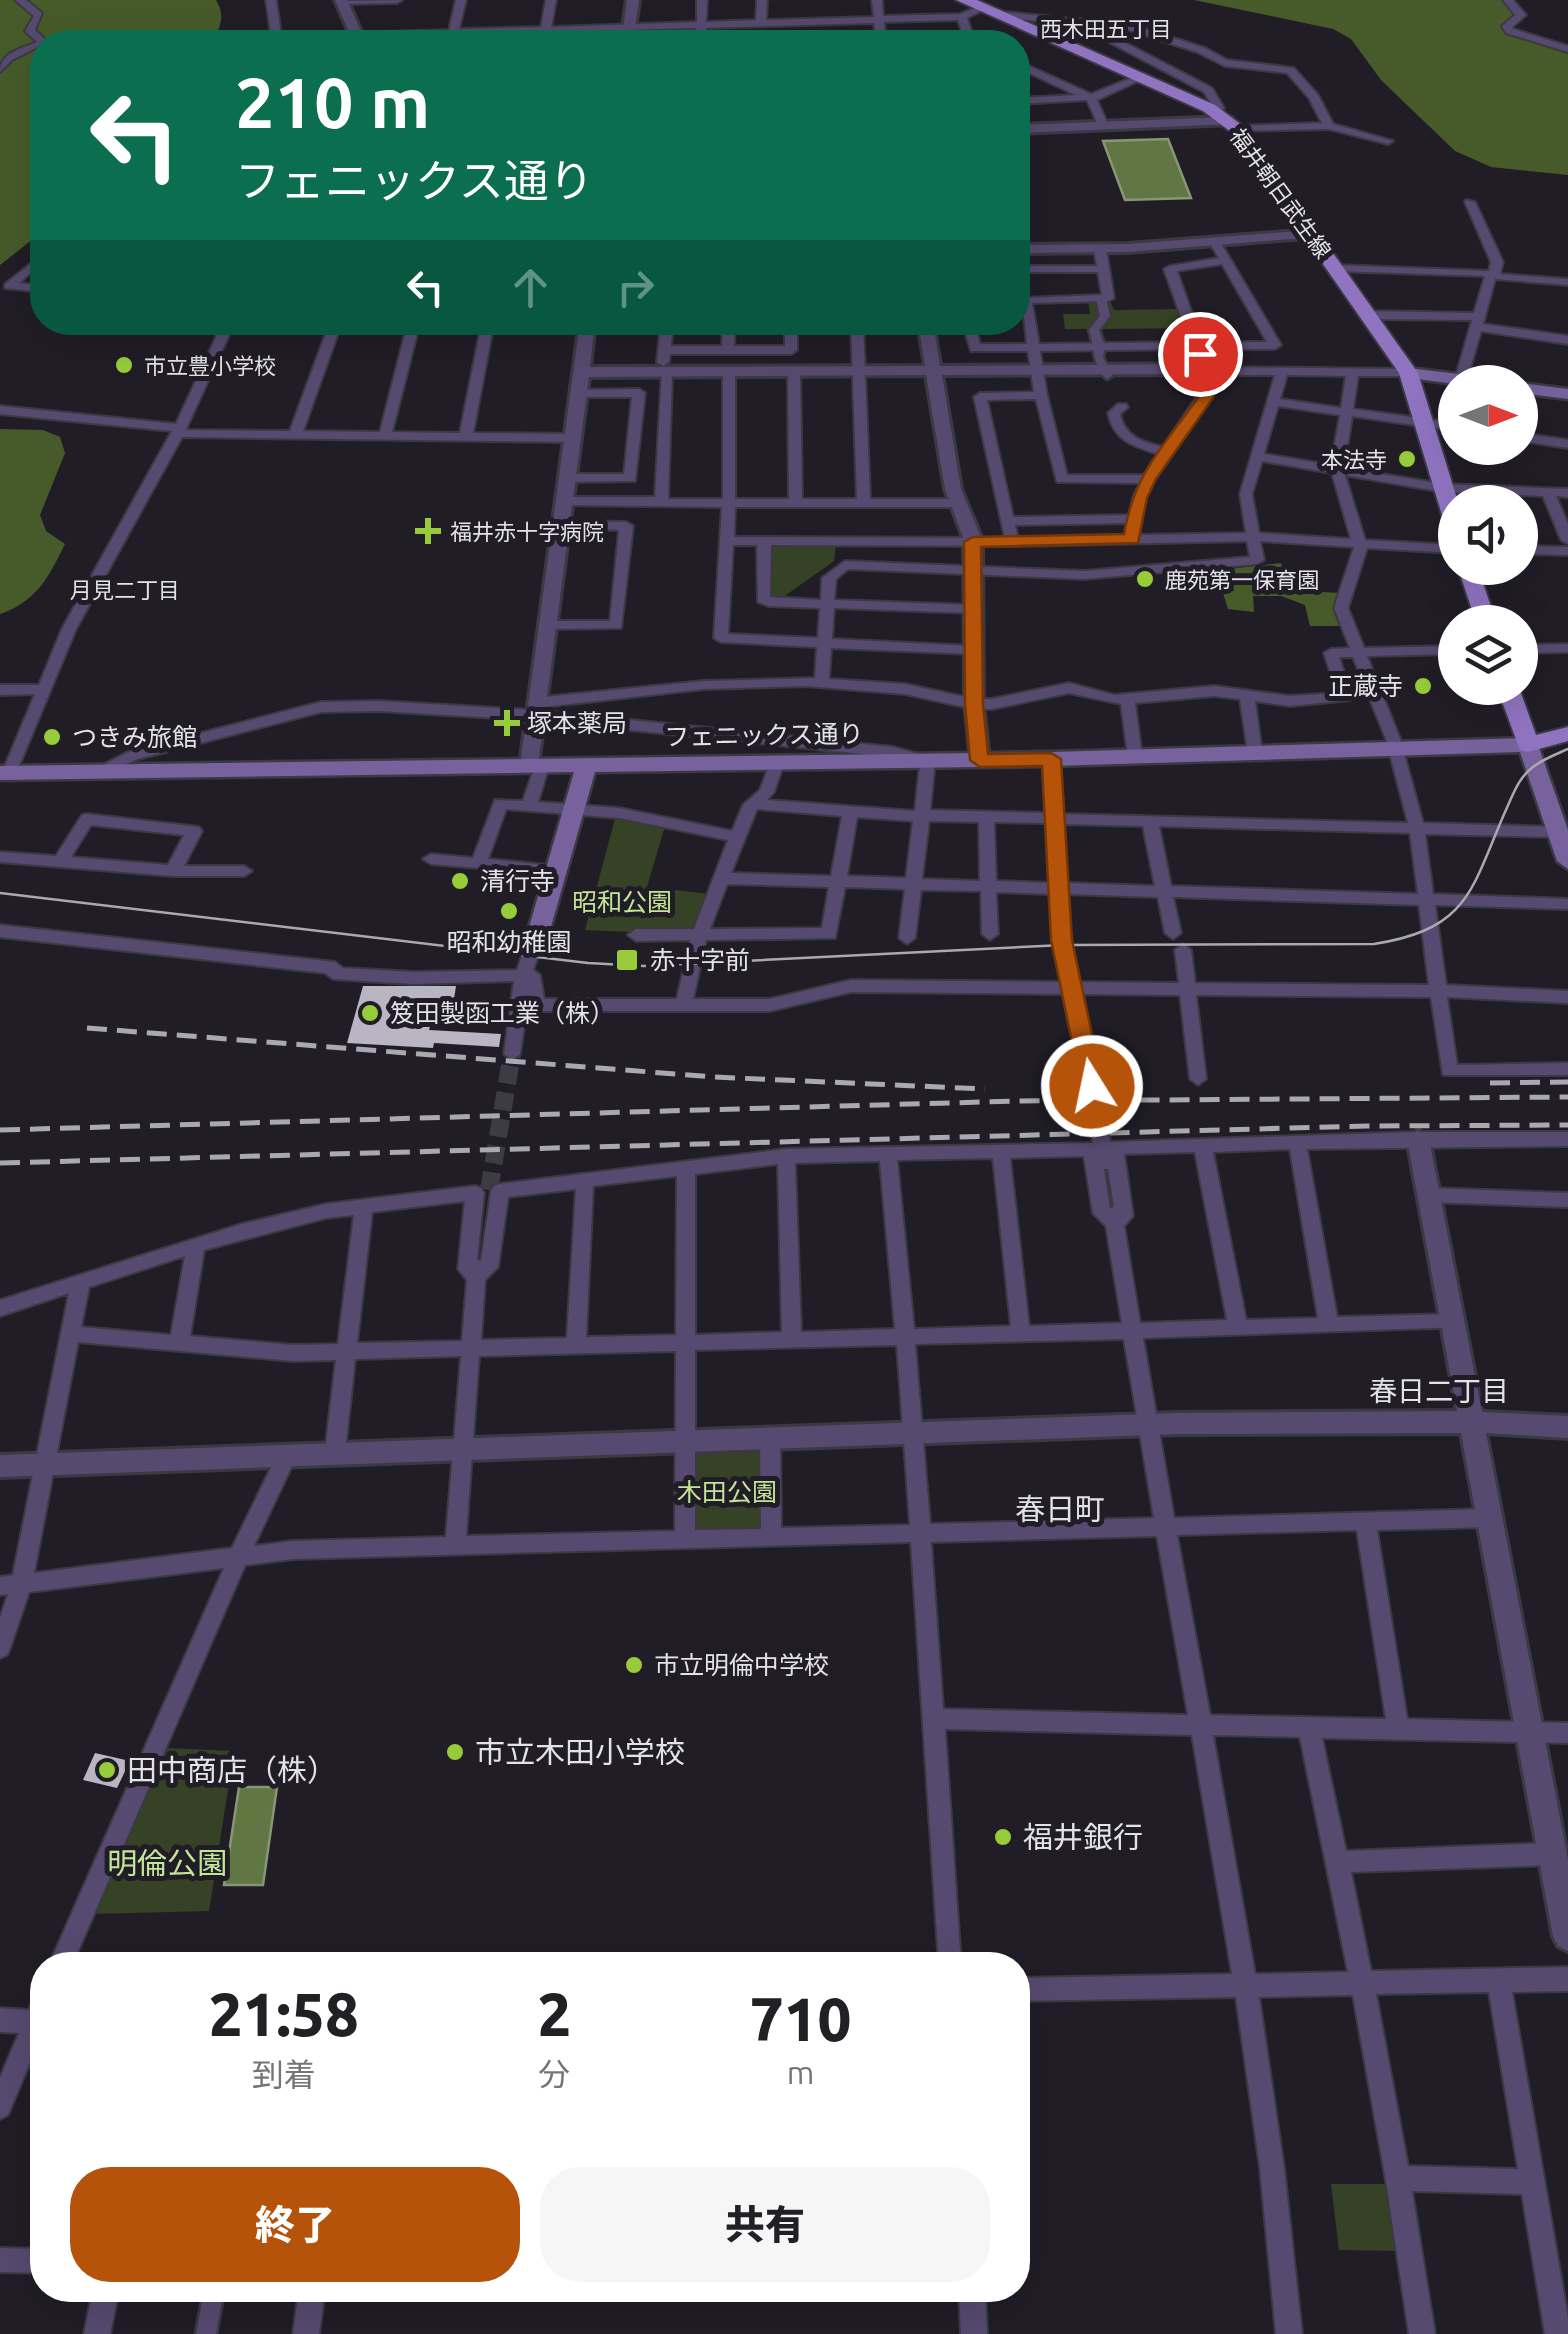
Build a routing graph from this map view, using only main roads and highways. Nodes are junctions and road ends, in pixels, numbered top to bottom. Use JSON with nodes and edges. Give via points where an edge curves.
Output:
{"nodes":[{"id":1,"x":963,"y":8,"type":"edge"},
{"id":2,"x":1408,"y":373,"type":"junction"},
{"id":3,"x":1438,"y":377,"type":"edge"},
{"id":4,"x":1538,"y":390,"type":"edge"},
{"id":5,"x":1568,"y":394,"type":"edge"},
{"id":6,"x":1442,"y":485,"type":"edge"},
{"id":7,"x":1514,"y":705,"type":"edge"},
{"id":8,"x":1568,"y":734,"type":"edge"},
{"id":9,"x":1528,"y":745,"type":"junction"},
{"id":10,"x":1568,"y":751,"type":"edge"},
{"id":11,"x":586,"y":766,"type":"junction"},
{"id":12,"x":5,"y":773,"type":"edge"},
{"id":13,"x":1558,"y":809,"type":"edge"},
{"id":14,"x":1568,"y":861,"type":"edge"},
{"id":15,"x":538,"y":934,"type":"road end"}],
"edges":[{"from":1,"to":2,"type":"main road","name":"福井朝日武生線","via":[[988,11],[1227,121]]},
{"from":2,"to":3,"type":"main road"},
{"from":2,"to":6,"type":"main road","name":"福井朝日武生線"},
{"from":4,"to":5,"type":"main road"},
{"from":7,"to":9,"type":"main road"},
{"from":8,"to":9,"type":"main road","name":"フェニックス通り"},
{"from":9,"to":10,"type":"main road","name":"フェニックス通り"},
{"from":9,"to":11,"type":"main road","name":"フェニックス通り"},
{"from":9,"to":13,"type":"main road"},
{"from":11,"to":12,"type":"main road","name":"フェニックス通り"},
{"from":11,"to":15,"type":"main road"},
{"from":13,"to":14,"type":"main road","via":[[1557,832]]}]}
